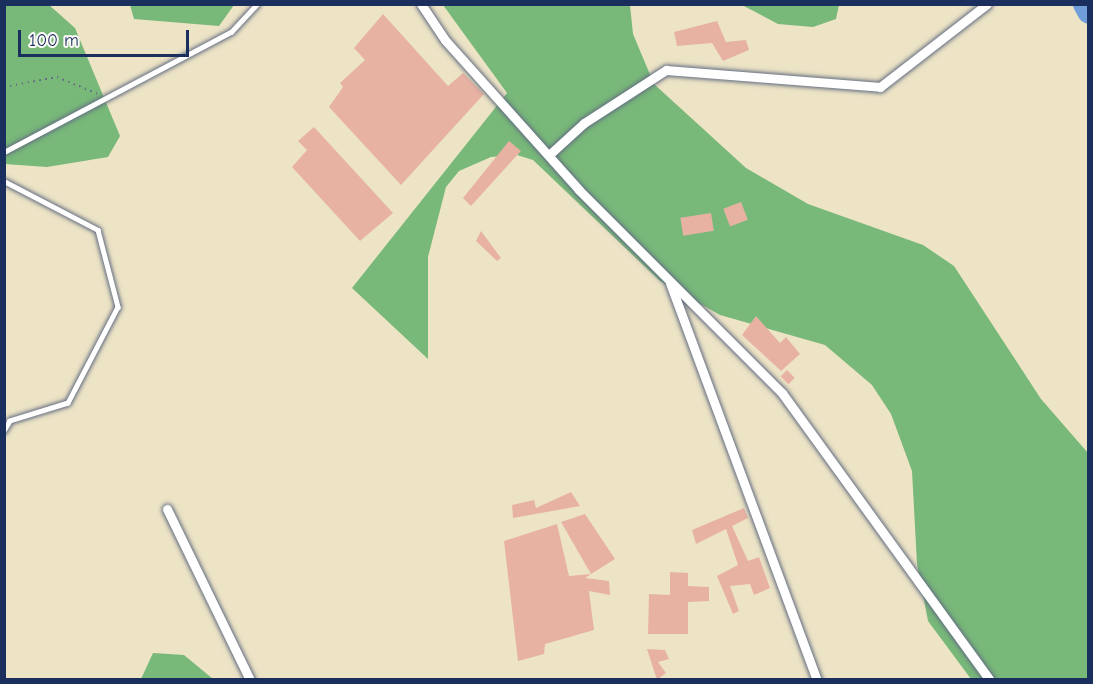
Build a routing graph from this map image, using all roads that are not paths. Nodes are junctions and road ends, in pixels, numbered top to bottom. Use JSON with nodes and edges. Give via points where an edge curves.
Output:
{"nodes":[{"id":1,"x":257,"y":4,"type":"edge"},
{"id":2,"x":421,"y":4,"type":"edge"},
{"id":3,"x":987,"y":4,"type":"edge"},
{"id":4,"x":4,"y":152,"type":"edge"},
{"id":5,"x":550,"y":154,"type":"junction"},
{"id":6,"x":4,"y":181,"type":"edge"},
{"id":7,"x":669,"y":281,"type":"junction"},
{"id":8,"x":4,"y":431,"type":"edge"},
{"id":9,"x":167,"y":509,"type":"dead end"},
{"id":10,"x":250,"y":680,"type":"edge"},
{"id":11,"x":817,"y":680,"type":"edge"},
{"id":12,"x":990,"y":680,"type":"edge"}],
"edges":[{"from":1,"to":4,"type":"lane","via":[[231,32]]},
{"from":2,"to":5,"type":"street","via":[[446,40]]},
{"from":3,"to":5,"type":"street","via":[[880,87],[666,70],[611,104]]},
{"from":5,"to":7,"type":"street"},
{"from":6,"to":8,"type":"lane","via":[[98,231],[118,307],[68,403],[10,421]]},
{"from":7,"to":11,"type":"street"},
{"from":7,"to":12,"type":"street","via":[[782,393]]},
{"from":9,"to":10,"type":"street"}]}
